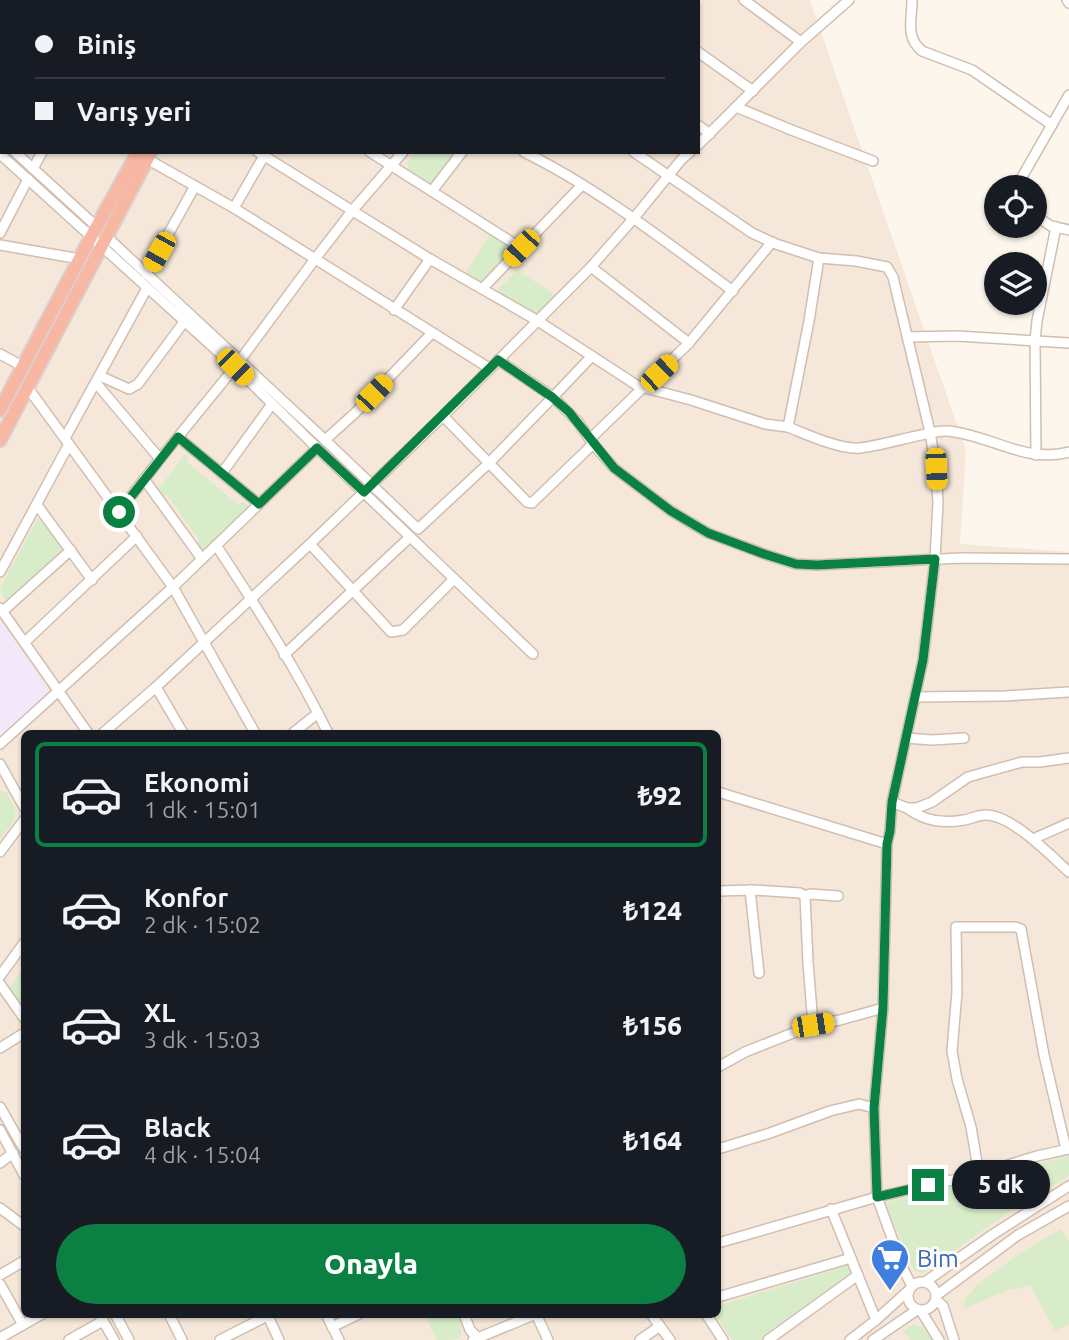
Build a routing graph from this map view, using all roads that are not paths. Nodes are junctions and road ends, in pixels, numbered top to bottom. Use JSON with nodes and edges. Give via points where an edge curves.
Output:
{"nodes":[{"id":1,"x":744,"y":0,"type":"edge"},
{"id":2,"x":849,"y":0,"type":"edge"},
{"id":3,"x":912,"y":0,"type":"edge"},
{"id":4,"x":801,"y":42,"type":"junction"},
{"id":5,"x":700,"y":53,"type":"edge"},
{"id":6,"x":753,"y":91,"type":"junction"},
{"id":7,"x":1069,"y":95,"type":"edge"},
{"id":8,"x":736,"y":107,"type":"junction"},
{"id":9,"x":1052,"y":125,"type":"junction"},
{"id":10,"x":700,"y":126,"type":"edge"},
{"id":11,"x":710,"y":134,"type":"junction"},
{"id":12,"x":700,"y":143,"type":"edge"},
{"id":13,"x":0,"y":154,"type":"edge"},
{"id":14,"x":17,"y":154,"type":"edge"},
{"id":15,"x":41,"y":154,"type":"edge"},
{"id":16,"x":261,"y":154,"type":"edge"},
{"id":17,"x":373,"y":154,"type":"edge"},
{"id":18,"x":401,"y":154,"type":"edge"},
{"id":19,"x":460,"y":154,"type":"edge"},
{"id":20,"x":530,"y":154,"type":"edge"},
{"id":21,"x":637,"y":154,"type":"edge"},
{"id":22,"x":688,"y":154,"type":"edge"},
{"id":23,"x":146,"y":155,"type":"edge"},
{"id":24,"x":873,"y":161,"type":"dead end"},
{"id":25,"x":391,"y":165,"type":"junction"},
{"id":26,"x":33,"y":169,"type":"junction"},
{"id":27,"x":1024,"y":175,"type":"edge"},
{"id":28,"x":669,"y":176,"type":"junction"},
{"id":29,"x":28,"y":179,"type":"junction"},
{"id":30,"x":582,"y":185,"type":"junction"},
{"id":31,"x":195,"y":186,"type":"junction"},
{"id":32,"x":432,"y":191,"type":"junction"},
{"id":33,"x":234,"y":208,"type":"junction"},
{"id":34,"x":352,"y":211,"type":"junction"},
{"id":35,"x":634,"y":218,"type":"junction"},
{"id":36,"x":1047,"y":223,"type":"edge"},
{"id":37,"x":1056,"y":227,"type":"junction"},
{"id":38,"x":1069,"y":230,"type":"edge"},
{"id":39,"x":94,"y":232,"type":"junction"},
{"id":40,"x":0,"y":233,"type":"edge"},
{"id":41,"x":105,"y":242,"type":"junction"},
{"id":42,"x":772,"y":242,"type":"junction"},
{"id":43,"x":0,"y":245,"type":"edge"},
{"id":44,"x":521,"y":248,"type":"junction"},
{"id":45,"x":819,"y":257,"type":"junction"},
{"id":46,"x":80,"y":259,"type":"junction"},
{"id":47,"x":315,"y":259,"type":"junction"},
{"id":48,"x":430,"y":259,"type":"junction"},
{"id":49,"x":590,"y":267,"type":"junction"},
{"id":50,"x":146,"y":274,"type":"junction"},
{"id":51,"x":147,"y":288,"type":"junction"},
{"id":52,"x":482,"y":289,"type":"junction"},
{"id":53,"x":733,"y":291,"type":"junction"},
{"id":54,"x":394,"y":310,"type":"junction"},
{"id":55,"x":538,"y":321,"type":"junction"},
{"id":56,"x":184,"y":322,"type":"junction"},
{"id":57,"x":432,"y":333,"type":"junction"},
{"id":58,"x":907,"y":337,"type":"junction"},
{"id":59,"x":1035,"y":341,"type":"junction"},
{"id":60,"x":689,"y":343,"type":"junction"},
{"id":61,"x":1069,"y":343,"type":"edge"},
{"id":62,"x":0,"y":354,"type":"edge"},
{"id":63,"x":592,"y":356,"type":"junction"},
{"id":64,"x":498,"y":360,"type":"junction"},
{"id":65,"x":238,"y":364,"type":"junction"},
{"id":66,"x":22,"y":366,"type":"junction"},
{"id":67,"x":489,"y":368,"type":"junction"},
{"id":68,"x":98,"y":380,"type":"junction"},
{"id":69,"x":28,"y":388,"type":"junction"},
{"id":70,"x":643,"y":388,"type":"junction"},
{"id":71,"x":552,"y":397,"type":"junction"},
{"id":72,"x":272,"y":404,"type":"junction"},
{"id":73,"x":0,"y":410,"type":"edge"},
{"id":74,"x":443,"y":416,"type":"junction"},
{"id":75,"x":788,"y":427,"type":"junction"},
{"id":76,"x":930,"y":432,"type":"junction"},
{"id":77,"x":178,"y":437,"type":"junction"},
{"id":78,"x":0,"y":440,"type":"edge"},
{"id":79,"x":325,"y":440,"type":"junction"},
{"id":80,"x":67,"y":441,"type":"junction"},
{"id":81,"x":592,"y":442,"type":"junction"},
{"id":82,"x":317,"y":448,"type":"junction"},
{"id":83,"x":1069,"y":452,"type":"edge"},
{"id":84,"x":1036,"y":456,"type":"junction"},
{"id":85,"x":160,"y":459,"type":"junction"},
{"id":86,"x":489,"y":463,"type":"junction"},
{"id":87,"x":222,"y":473,"type":"junction"},
{"id":88,"x":144,"y":479,"type":"junction"},
{"id":89,"x":371,"y":484,"type":"junction"},
{"id":90,"x":364,"y":492,"type":"junction"},
{"id":91,"x":259,"y":504,"type":"junction"},
{"id":92,"x":37,"y":505,"type":"junction"},
{"id":93,"x":119,"y":512,"type":"junction"},
{"id":94,"x":137,"y":536,"type":"junction"},
{"id":95,"x":410,"y":537,"type":"junction"},
{"id":96,"x":310,"y":544,"type":"junction"},
{"id":97,"x":216,"y":545,"type":"junction"},
{"id":98,"x":71,"y":550,"type":"junction"},
{"id":99,"x":202,"y":559,"type":"junction"},
{"id":100,"x":935,"y":559,"type":"junction"},
{"id":101,"x":1069,"y":559,"type":"edge"},
{"id":102,"x":0,"y":572,"type":"edge"},
{"id":103,"x":454,"y":579,"type":"junction"},
{"id":104,"x":92,"y":580,"type":"junction"},
{"id":105,"x":173,"y":587,"type":"junction"},
{"id":106,"x":353,"y":590,"type":"junction"},
{"id":107,"x":251,"y":599,"type":"junction"},
{"id":108,"x":2,"y":610,"type":"edge"},
{"id":109,"x":25,"y":642,"type":"junction"},
{"id":110,"x":203,"y":643,"type":"junction"},
{"id":111,"x":284,"y":654,"type":"junction"},
{"id":112,"x":533,"y":654,"type":"dead end"},
{"id":113,"x":156,"y":687,"type":"junction"},
{"id":114,"x":58,"y":692,"type":"junction"},
{"id":115,"x":1069,"y":692,"type":"edge"},
{"id":116,"x":915,"y":697,"type":"junction"},
{"id":117,"x":318,"y":713,"type":"junction"},
{"id":118,"x":86,"y":730,"type":"edge"},
{"id":119,"x":106,"y":730,"type":"edge"},
{"id":120,"x":181,"y":730,"type":"edge"},
{"id":121,"x":253,"y":730,"type":"edge"},
{"id":122,"x":297,"y":730,"type":"edge"},
{"id":123,"x":326,"y":730,"type":"edge"},
{"id":124,"x":906,"y":738,"type":"junction"},
{"id":125,"x":964,"y":738,"type":"dead end"},
{"id":126,"x":0,"y":744,"type":"edge"},
{"id":127,"x":1069,"y":758,"type":"edge"},
{"id":128,"x":0,"y":764,"type":"edge"},
{"id":129,"x":0,"y":786,"type":"edge"},
{"id":130,"x":13,"y":788,"type":"junction"},
{"id":131,"x":721,"y":793,"type":"edge"},
{"id":132,"x":21,"y":802,"type":"edge"},
{"id":133,"x":892,"y":802,"type":"junction"},
{"id":134,"x":907,"y":808,"type":"junction"},
{"id":135,"x":1069,"y":823,"type":"edge"},
{"id":136,"x":21,"y":824,"type":"edge"},
{"id":137,"x":1033,"y":839,"type":"junction"},
{"id":138,"x":887,"y":844,"type":"junction"},
{"id":139,"x":0,"y":852,"type":"edge"},
{"id":140,"x":1069,"y":872,"type":"edge"},
{"id":141,"x":750,"y":890,"type":"junction"},
{"id":142,"x":721,"y":891,"type":"edge"},
{"id":143,"x":805,"y":896,"type":"junction"},
{"id":144,"x":838,"y":896,"type":"dead end"},
{"id":145,"x":21,"y":947,"type":"edge"},
{"id":146,"x":759,"y":973,"type":"dead end"},
{"id":147,"x":0,"y":976,"type":"edge"},
{"id":148,"x":0,"y":984,"type":"edge"},
{"id":149,"x":883,"y":1008,"type":"junction"},
{"id":150,"x":21,"y":1014,"type":"edge"},
{"id":151,"x":813,"y":1025,"type":"junction"},
{"id":152,"x":21,"y":1035,"type":"edge"},
{"id":153,"x":0,"y":1048,"type":"edge"},
{"id":154,"x":721,"y":1065,"type":"edge"},
{"id":155,"x":0,"y":1107,"type":"edge"},
{"id":156,"x":874,"y":1108,"type":"junction"},
{"id":157,"x":0,"y":1130,"type":"edge"},
{"id":158,"x":21,"y":1144,"type":"edge"},
{"id":159,"x":721,"y":1148,"type":"edge"},
{"id":160,"x":1068,"y":1149,"type":"edge"},
{"id":161,"x":13,"y":1153,"type":"junction"},
{"id":162,"x":0,"y":1163,"type":"edge"},
{"id":163,"x":21,"y":1169,"type":"edge"},
{"id":164,"x":979,"y":1174,"type":"junction"},
{"id":165,"x":1069,"y":1186,"type":"edge"},
{"id":166,"x":877,"y":1197,"type":"junction"},
{"id":167,"x":1069,"y":1206,"type":"edge"},
{"id":168,"x":0,"y":1208,"type":"edge"},
{"id":169,"x":831,"y":1209,"type":"junction"},
{"id":170,"x":21,"y":1224,"type":"edge"},
{"id":171,"x":721,"y":1242,"type":"edge"},
{"id":172,"x":851,"y":1258,"type":"junction"},
{"id":173,"x":21,"y":1264,"type":"edge"},
{"id":174,"x":0,"y":1275,"type":"edge"},
{"id":175,"x":858,"y":1275,"type":"junction"},
{"id":176,"x":925,"y":1282,"type":"junction"},
{"id":177,"x":0,"y":1284,"type":"edge"},
{"id":178,"x":911,"y":1288,"type":"junction"},
{"id":179,"x":721,"y":1296,"type":"edge"},
{"id":180,"x":936,"y":1297,"type":"junction"},
{"id":181,"x":919,"y":1310,"type":"junction"},
{"id":182,"x":35,"y":1318,"type":"edge"},
{"id":183,"x":100,"y":1318,"type":"edge"},
{"id":184,"x":102,"y":1318,"type":"edge"},
{"id":185,"x":117,"y":1318,"type":"edge"},
{"id":186,"x":171,"y":1318,"type":"edge"},
{"id":187,"x":246,"y":1318,"type":"edge"},
{"id":188,"x":263,"y":1318,"type":"edge"},
{"id":189,"x":270,"y":1318,"type":"edge"},
{"id":190,"x":328,"y":1318,"type":"edge"},
{"id":191,"x":351,"y":1318,"type":"edge"},
{"id":192,"x":466,"y":1318,"type":"edge"},
{"id":193,"x":527,"y":1318,"type":"edge"},
{"id":194,"x":538,"y":1318,"type":"edge"},
{"id":195,"x":654,"y":1318,"type":"edge"},
{"id":196,"x":709,"y":1318,"type":"edge"},
{"id":197,"x":876,"y":1320,"type":"junction"},
{"id":198,"x":250,"y":1324,"type":"junction"},
{"id":199,"x":23,"y":1325,"type":"junction"},
{"id":200,"x":660,"y":1326,"type":"junction"},
{"id":201,"x":332,"y":1327,"type":"junction"},
{"id":202,"x":0,"y":1338,"type":"edge"},
{"id":203,"x":477,"y":1339,"type":"edge"},
{"id":204,"x":69,"y":1340,"type":"edge"},
{"id":205,"x":114,"y":1340,"type":"edge"},
{"id":206,"x":129,"y":1340,"type":"edge"},
{"id":207,"x":182,"y":1340,"type":"edge"},
{"id":208,"x":220,"y":1340,"type":"edge"},
{"id":209,"x":279,"y":1340,"type":"edge"},
{"id":210,"x":339,"y":1340,"type":"edge"},
{"id":211,"x":548,"y":1340,"type":"edge"},
{"id":212,"x":640,"y":1340,"type":"edge"},
{"id":213,"x":670,"y":1340,"type":"edge"},
{"id":214,"x":723,"y":1340,"type":"edge"},
{"id":215,"x":768,"y":1340,"type":"edge"},
{"id":216,"x":850,"y":1340,"type":"edge"},
{"id":217,"x":873,"y":1340,"type":"edge"},
{"id":218,"x":939,"y":1340,"type":"edge"},
{"id":219,"x":954,"y":1340,"type":"edge"}],
"edges":[{"from":1,"to":4,"type":"street"},
{"from":2,"to":4,"type":"street"},
{"from":3,"to":9,"type":"street","via":[[910,32],[916,46],[972,70]]},
{"from":4,"to":6,"type":"street"},
{"from":5,"to":6,"type":"street"},
{"from":6,"to":8,"type":"street"},
{"from":7,"to":9,"type":"street"},
{"from":8,"to":11,"type":"street"},
{"from":8,"to":24,"type":"street"},
{"from":9,"to":27,"type":"street"},
{"from":10,"to":11,"type":"street"},
{"from":11,"to":12,"type":"street"},
{"from":13,"to":29,"type":"street"},
{"from":14,"to":26,"type":"street"},
{"from":15,"to":26,"type":"street"},
{"from":16,"to":33,"type":"street"},
{"from":16,"to":34,"type":"street"},
{"from":17,"to":25,"type":"street"},
{"from":18,"to":25,"type":"street"},
{"from":19,"to":32,"type":"street"},
{"from":20,"to":30,"type":"street"},
{"from":21,"to":28,"type":"street"},
{"from":22,"to":28,"type":"street"},
{"from":23,"to":31,"type":"street"},
{"from":23,"to":39,"type":"highway"},
{"from":23,"to":41,"type":"highway"},
{"from":25,"to":32,"type":"street"},
{"from":25,"to":34,"type":"street"},
{"from":26,"to":39,"type":"street"},
{"from":28,"to":35,"type":"street"},
{"from":28,"to":42,"type":"street"},
{"from":29,"to":39,"type":"street"},
{"from":29,"to":40,"type":"street"},
{"from":30,"to":35,"type":"street"},
{"from":30,"to":44,"type":"street"},
{"from":31,"to":33,"type":"street"},
{"from":31,"to":50,"type":"street"},
{"from":32,"to":44,"type":"street"},
{"from":33,"to":47,"type":"street"},
{"from":34,"to":47,"type":"street"},
{"from":34,"to":48,"type":"street"},
{"from":35,"to":49,"type":"street"},
{"from":35,"to":53,"type":"street"},
{"from":36,"to":37,"type":"street"},
{"from":37,"to":38,"type":"street"},
{"from":37,"to":59,"type":"street"},
{"from":39,"to":41,"type":"street"},
{"from":39,"to":46,"type":"highway"},
{"from":41,"to":50,"type":"street"},
{"from":41,"to":51,"type":"street"},
{"from":41,"to":69,"type":"highway"},
{"from":42,"to":45,"type":"street"},
{"from":42,"to":53,"type":"street"},
{"from":43,"to":46,"type":"street"},
{"from":44,"to":52,"type":"street"},
{"from":45,"to":58,"type":"street","via":[[887,267]]},
{"from":45,"to":75,"type":"street"},
{"from":46,"to":66,"type":"highway"},
{"from":47,"to":54,"type":"street"},
{"from":47,"to":65,"type":"street"},
{"from":48,"to":52,"type":"street"},
{"from":48,"to":54,"type":"street"},
{"from":49,"to":55,"type":"street"},
{"from":49,"to":60,"type":"street"},
{"from":50,"to":65,"type":"street"},
{"from":51,"to":56,"type":"street"},
{"from":51,"to":68,"type":"street"},
{"from":52,"to":55,"type":"street"},
{"from":53,"to":60,"type":"street"},
{"from":54,"to":57,"type":"street"},
{"from":55,"to":63,"type":"street"},
{"from":55,"to":64,"type":"street"},
{"from":56,"to":65,"type":"street"},
{"from":56,"to":68,"type":"street","via":[[138,384],[129,389]]},
{"from":57,"to":67,"type":"street"},
{"from":57,"to":79,"type":"street"},
{"from":58,"to":59,"type":"street"},
{"from":58,"to":76,"type":"street"},
{"from":59,"to":61,"type":"street"},
{"from":59,"to":84,"type":"street"},
{"from":60,"to":70,"type":"street"},
{"from":62,"to":66,"type":"street"},
{"from":63,"to":70,"type":"street"},
{"from":63,"to":71,"type":"street"},
{"from":64,"to":67,"type":"street"},
{"from":64,"to":71,"type":"street"},
{"from":65,"to":72,"type":"street"},
{"from":65,"to":77,"type":"street"},
{"from":65,"to":79,"type":"street"},
{"from":66,"to":73,"type":"highway"},
{"from":67,"to":74,"type":"street"},
{"from":68,"to":80,"type":"street"},
{"from":68,"to":85,"type":"street"},
{"from":69,"to":78,"type":"highway"},
{"from":69,"to":80,"type":"street"},
{"from":70,"to":75,"type":"street"},
{"from":70,"to":81,"type":"street"},
{"from":71,"to":81,"type":"street"},
{"from":71,"to":86,"type":"street"},
{"from":72,"to":82,"type":"street"},
{"from":72,"to":87,"type":"street"},
{"from":74,"to":86,"type":"street"},
{"from":74,"to":89,"type":"street"},
{"from":75,"to":76,"type":"street","via":[[856,448]]},
{"from":76,"to":84,"type":"street","via":[[965,434]]},
{"from":76,"to":100,"type":"street","via":[[938,503]]},
{"from":77,"to":85,"type":"street"},
{"from":77,"to":87,"type":"street"},
{"from":79,"to":89,"type":"street"},
{"from":80,"to":92,"type":"street"},
{"from":80,"to":93,"type":"street"},
{"from":81,"to":86,"type":"street","via":[[532,503]]},
{"from":81,"to":100,"type":"street","via":[[614,468],[671,511],[708,533],[764,554],[817,565]]},
{"from":82,"to":90,"type":"street"},
{"from":82,"to":91,"type":"street"},
{"from":83,"to":84,"type":"street"},
{"from":85,"to":88,"type":"street"},
{"from":86,"to":89,"type":"street","via":[[418,529]]},
{"from":87,"to":91,"type":"street"},
{"from":88,"to":93,"type":"street"},
{"from":88,"to":99,"type":"street"},
{"from":89,"to":90,"type":"street"},
{"from":90,"to":95,"type":"street"},
{"from":90,"to":96,"type":"street"},
{"from":91,"to":97,"type":"street"},
{"from":92,"to":98,"type":"street"},
{"from":92,"to":102,"type":"street"},
{"from":93,"to":94,"type":"street"},
{"from":94,"to":104,"type":"street"},
{"from":94,"to":105,"type":"street"},
{"from":95,"to":103,"type":"street"},
{"from":95,"to":106,"type":"street"},
{"from":96,"to":106,"type":"street"},
{"from":96,"to":107,"type":"street"},
{"from":97,"to":99,"type":"street"},
{"from":97,"to":107,"type":"street"},
{"from":98,"to":104,"type":"street"},
{"from":98,"to":108,"type":"street"},
{"from":99,"to":105,"type":"street"},
{"from":100,"to":101,"type":"street"},
{"from":100,"to":116,"type":"street"},
{"from":103,"to":106,"type":"street","via":[[403,630],[391,632]]},
{"from":103,"to":112,"type":"street"},
{"from":104,"to":109,"type":"street"},
{"from":105,"to":110,"type":"street"},
{"from":105,"to":114,"type":"street"},
{"from":106,"to":111,"type":"street"},
{"from":107,"to":110,"type":"street"},
{"from":107,"to":111,"type":"street"},
{"from":108,"to":109,"type":"street"},
{"from":109,"to":114,"type":"street"},
{"from":110,"to":113,"type":"street"},
{"from":110,"to":121,"type":"street"},
{"from":111,"to":117,"type":"street"},
{"from":113,"to":119,"type":"street"},
{"from":113,"to":120,"type":"street"},
{"from":114,"to":118,"type":"street"},
{"from":114,"to":126,"type":"street"},
{"from":115,"to":116,"type":"street"},
{"from":116,"to":124,"type":"street"},
{"from":117,"to":122,"type":"street"},
{"from":117,"to":123,"type":"street"},
{"from":124,"to":125,"type":"street"},
{"from":124,"to":133,"type":"street"},
{"from":127,"to":134,"type":"street","via":[[1022,762],[968,777],[932,802]]},
{"from":128,"to":130,"type":"street"},
{"from":129,"to":130,"type":"street"},
{"from":130,"to":132,"type":"street"},
{"from":131,"to":138,"type":"street"},
{"from":133,"to":134,"type":"street"},
{"from":133,"to":138,"type":"street"},
{"from":134,"to":137,"type":"street","via":[[930,820],[950,822],[985,815],[1003,819]]},
{"from":135,"to":137,"type":"street"},
{"from":136,"to":139,"type":"street"},
{"from":137,"to":140,"type":"street"},
{"from":138,"to":149,"type":"street"},
{"from":141,"to":142,"type":"street"},
{"from":141,"to":143,"type":"street"},
{"from":141,"to":146,"type":"street"},
{"from":143,"to":144,"type":"street"},
{"from":143,"to":151,"type":"street"},
{"from":145,"to":147,"type":"street"},
{"from":148,"to":150,"type":"street"},
{"from":149,"to":151,"type":"street"},
{"from":149,"to":156,"type":"street"},
{"from":151,"to":154,"type":"street"},
{"from":152,"to":153,"type":"street"},
{"from":155,"to":158,"type":"street"},
{"from":156,"to":159,"type":"street","via":[[859,1104],[830,1111]]},
{"from":156,"to":166,"type":"street"},
{"from":157,"to":161,"type":"street"},
{"from":160,"to":164,"type":"street"},
{"from":160,"to":164,"type":"street","via":[[1044,1055],[1021,929],[956,927],[952,1051]]},
{"from":161,"to":162,"type":"street"},
{"from":161,"to":163,"type":"street"},
{"from":164,"to":166,"type":"street"},
{"from":165,"to":176,"type":"street"},
{"from":166,"to":169,"type":"street"},
{"from":166,"to":178,"type":"street"},
{"from":167,"to":180,"type":"street","via":[[1018,1235]]},
{"from":168,"to":170,"type":"street"},
{"from":169,"to":171,"type":"street"},
{"from":169,"to":172,"type":"street"},
{"from":172,"to":175,"type":"street"},
{"from":172,"to":179,"type":"street"},
{"from":173,"to":174,"type":"street"},
{"from":175,"to":197,"type":"street"},
{"from":175,"to":215,"type":"street"},
{"from":176,"to":178,"type":"street"},
{"from":176,"to":180,"type":"street","via":[[933,1286]]},
{"from":177,"to":199,"type":"street"},
{"from":178,"to":181,"type":"street","via":[[910,1303]]},
{"from":178,"to":197,"type":"street"},
{"from":180,"to":181,"type":"street","via":[[931,1308]]},
{"from":180,"to":219,"type":"street"},
{"from":181,"to":217,"type":"street"},
{"from":181,"to":218,"type":"street"},
{"from":182,"to":199,"type":"street"},
{"from":183,"to":204,"type":"street"},
{"from":184,"to":205,"type":"street"},
{"from":185,"to":206,"type":"street"},
{"from":186,"to":207,"type":"street"},
{"from":187,"to":198,"type":"street"},
{"from":188,"to":198,"type":"street"},
{"from":189,"to":209,"type":"street"},
{"from":190,"to":201,"type":"street"},
{"from":191,"to":201,"type":"street"},
{"from":192,"to":203,"type":"street"},
{"from":193,"to":203,"type":"street"},
{"from":194,"to":211,"type":"street"},
{"from":195,"to":200,"type":"street"},
{"from":196,"to":214,"type":"street"},
{"from":197,"to":216,"type":"street"},
{"from":198,"to":208,"type":"street"},
{"from":199,"to":202,"type":"street"},
{"from":200,"to":212,"type":"street"},
{"from":200,"to":213,"type":"street"},
{"from":201,"to":210,"type":"street"}]}
